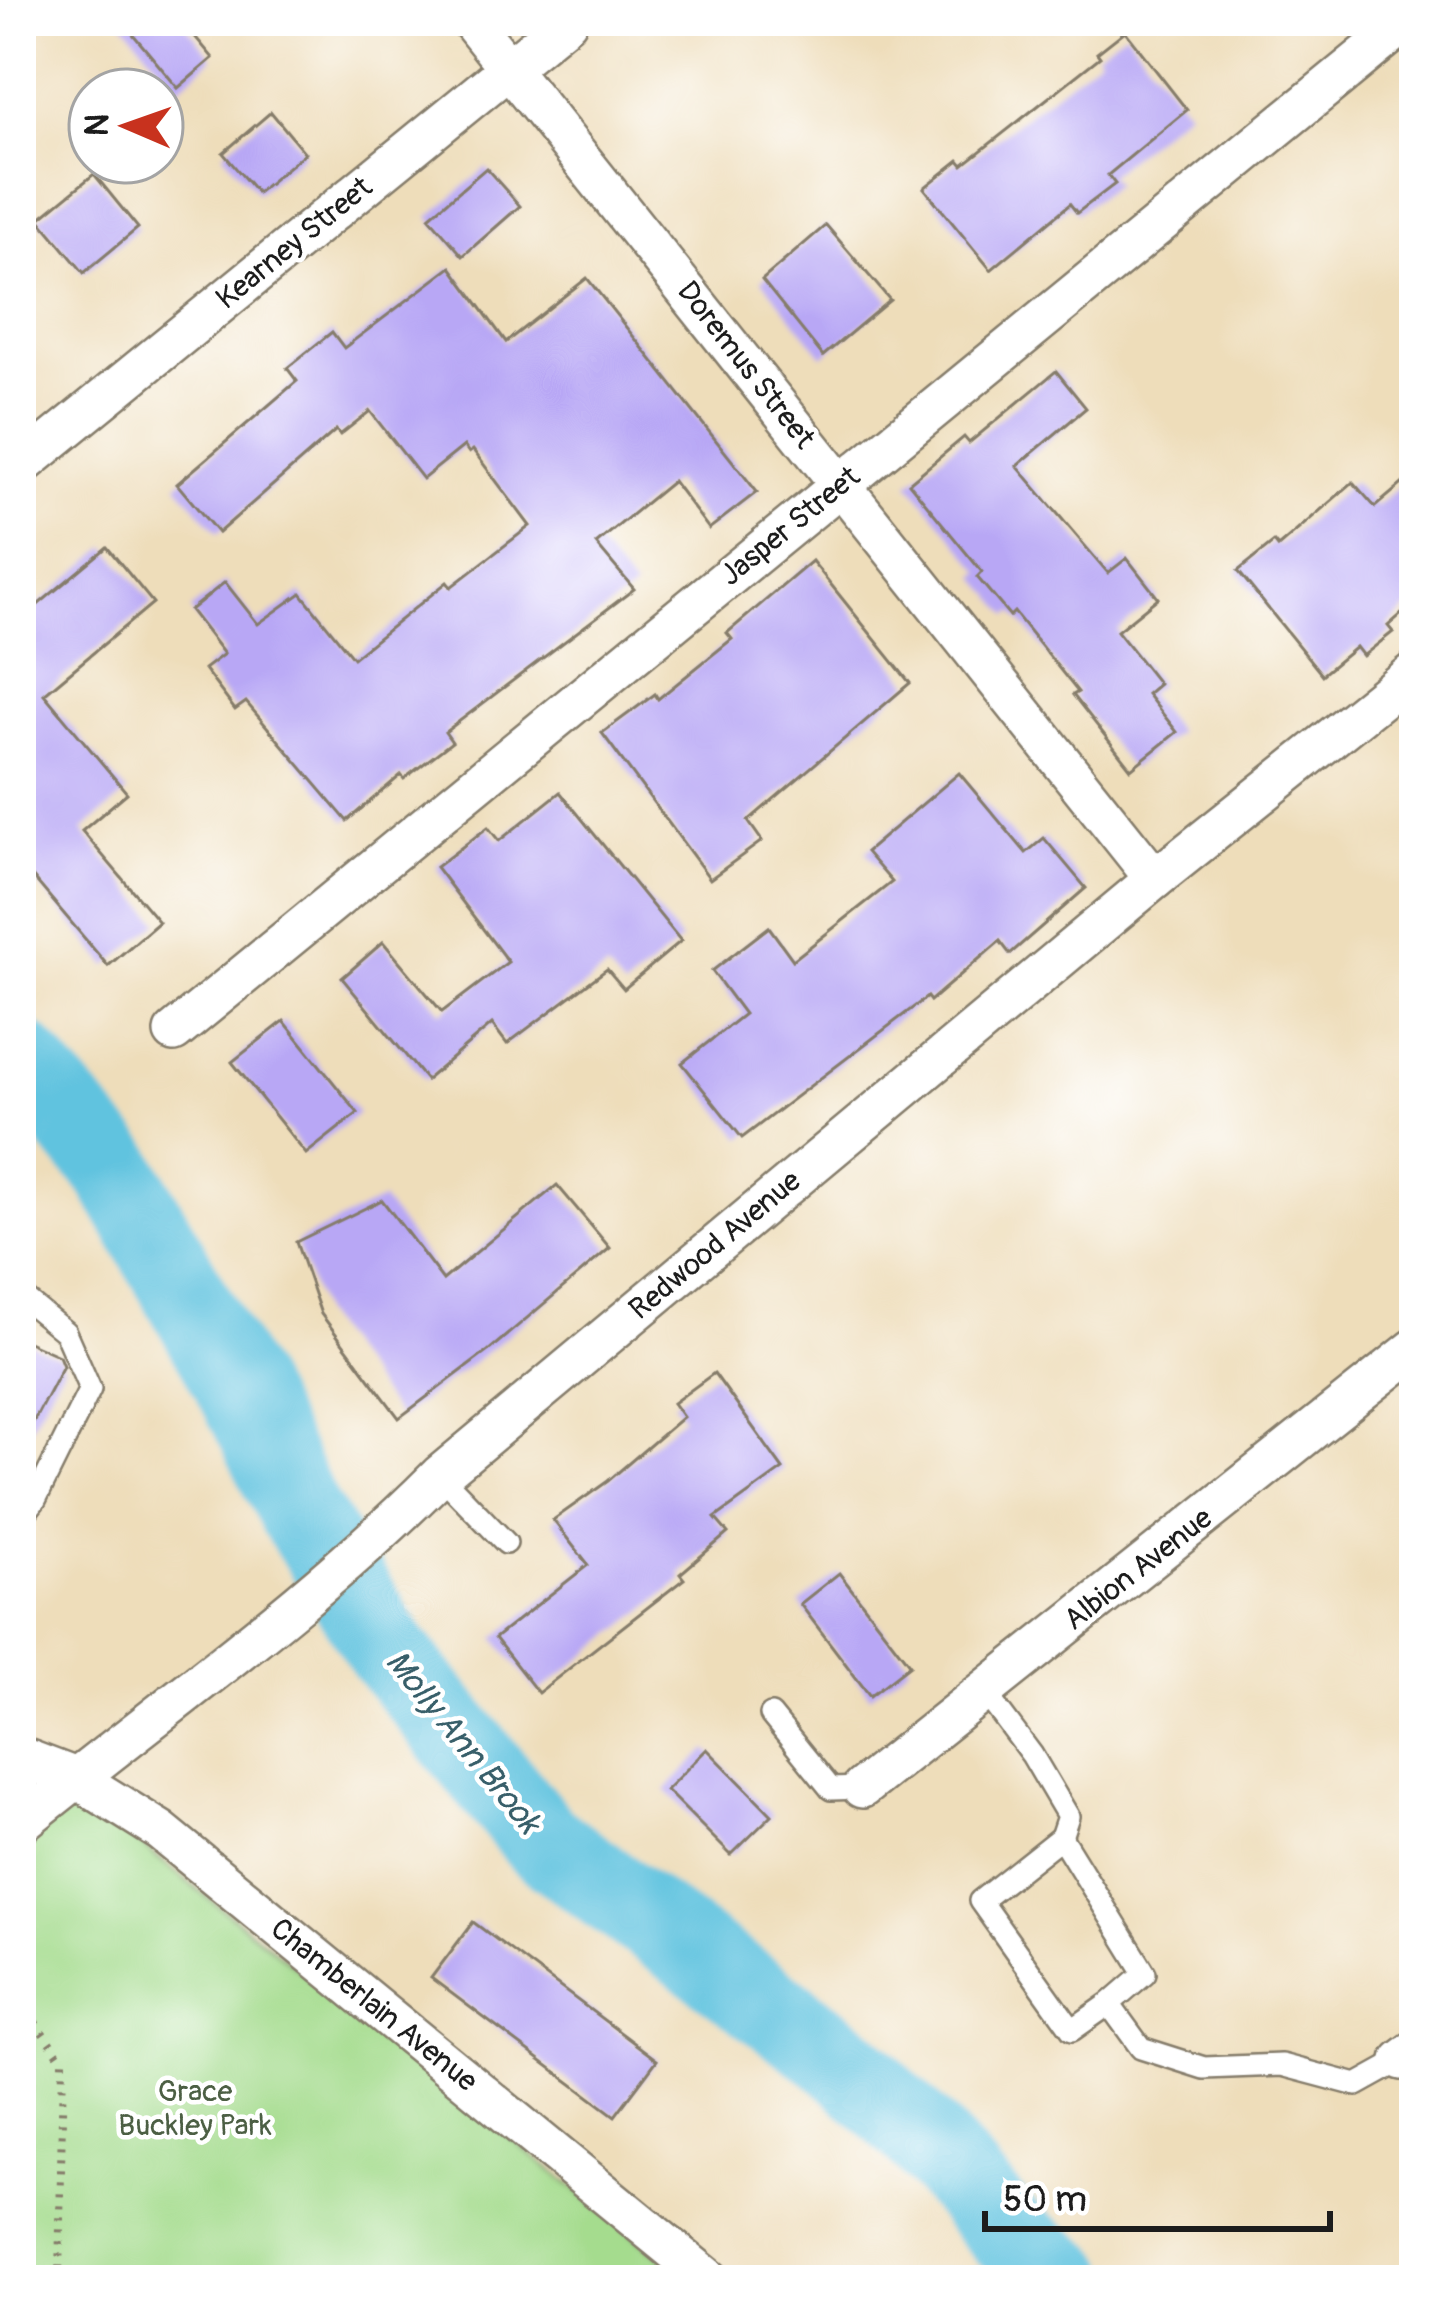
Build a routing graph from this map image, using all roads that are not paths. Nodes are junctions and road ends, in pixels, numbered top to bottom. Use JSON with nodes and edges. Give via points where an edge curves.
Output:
{"nodes":[{"id":1,"x":471,"y":21,"type":"edge"},
{"id":2,"x":566,"y":21,"type":"edge"},
{"id":3,"x":1407,"y":21,"type":"edge"},
{"id":4,"x":510,"y":68,"type":"junction"},
{"id":5,"x":21,"y":466,"type":"edge"},
{"id":6,"x":841,"y":484,"type":"junction"},
{"id":7,"x":1414,"y":672,"type":"edge"},
{"id":8,"x":1155,"y":879,"type":"junction"},
{"id":9,"x":174,"y":1032,"type":"dead end"},
{"id":10,"x":21,"y":1296,"type":"edge"},
{"id":11,"x":1414,"y":1349,"type":"edge"},
{"id":12,"x":440,"y":1475,"type":"junction"},
{"id":13,"x":21,"y":1519,"type":"edge"},
{"id":14,"x":506,"y":1543,"type":"dead end"},
{"id":15,"x":984,"y":1691,"type":"junction"},
{"id":16,"x":771,"y":1715,"type":"dead end"},
{"id":17,"x":21,"y":1757,"type":"edge"},
{"id":18,"x":76,"y":1778,"type":"junction"},
{"id":19,"x":862,"y":1788,"type":"joint"},
{"id":20,"x":21,"y":1823,"type":"edge"},
{"id":21,"x":1061,"y":1837,"type":"junction"},
{"id":22,"x":1109,"y":2004,"type":"junction"},
{"id":23,"x":1408,"y":2055,"type":"edge"},
{"id":24,"x":710,"y":2280,"type":"edge"}],
"edges":[{"from":1,"to":4,"type":"street","name":"Doremus Street"},
{"from":2,"to":4,"type":"street","name":"Kearney Street"},
{"from":3,"to":6,"type":"street","name":"Jasper Street"},
{"from":4,"to":5,"type":"street","name":"Kearney Street"},
{"from":4,"to":6,"type":"street","name":"Doremus Street"},
{"from":6,"to":8,"type":"street","name":"Doremus Street"},
{"from":6,"to":9,"type":"street","name":"Jasper Street"},
{"from":7,"to":8,"type":"street","name":"Redwood Avenue"},
{"from":8,"to":12,"type":"street","name":"Redwood Avenue"},
{"from":10,"to":13,"type":"lane","via":[[65,1332],[90,1389]]},
{"from":11,"to":15,"type":"street","name":"Albion Avenue"},
{"from":12,"to":14,"type":"lane"},
{"from":12,"to":18,"type":"street","name":"Redwood Avenue","via":[[293,1610]]},
{"from":15,"to":19,"type":"street","name":"Albion Avenue"},
{"from":15,"to":21,"type":"lane","via":[[1068,1816]]},
{"from":16,"to":19,"type":"lane","via":[[831,1789]]},
{"from":17,"to":18,"type":"street","name":"Chamberlain Avenue"},
{"from":18,"to":20,"type":"street","name":"Redwood Avenue"},
{"from":18,"to":24,"type":"street","name":"Chamberlain Avenue","via":[[161,1831]]},
{"from":21,"to":22,"type":"lane","via":[[1145,1973]]},
{"from":21,"to":22,"type":"lane","via":[[980,1901],[1072,2030]]},
{"from":22,"to":23,"type":"lane","via":[[1142,2048],[1204,2068],[1282,2065],[1358,2085]]}]}
